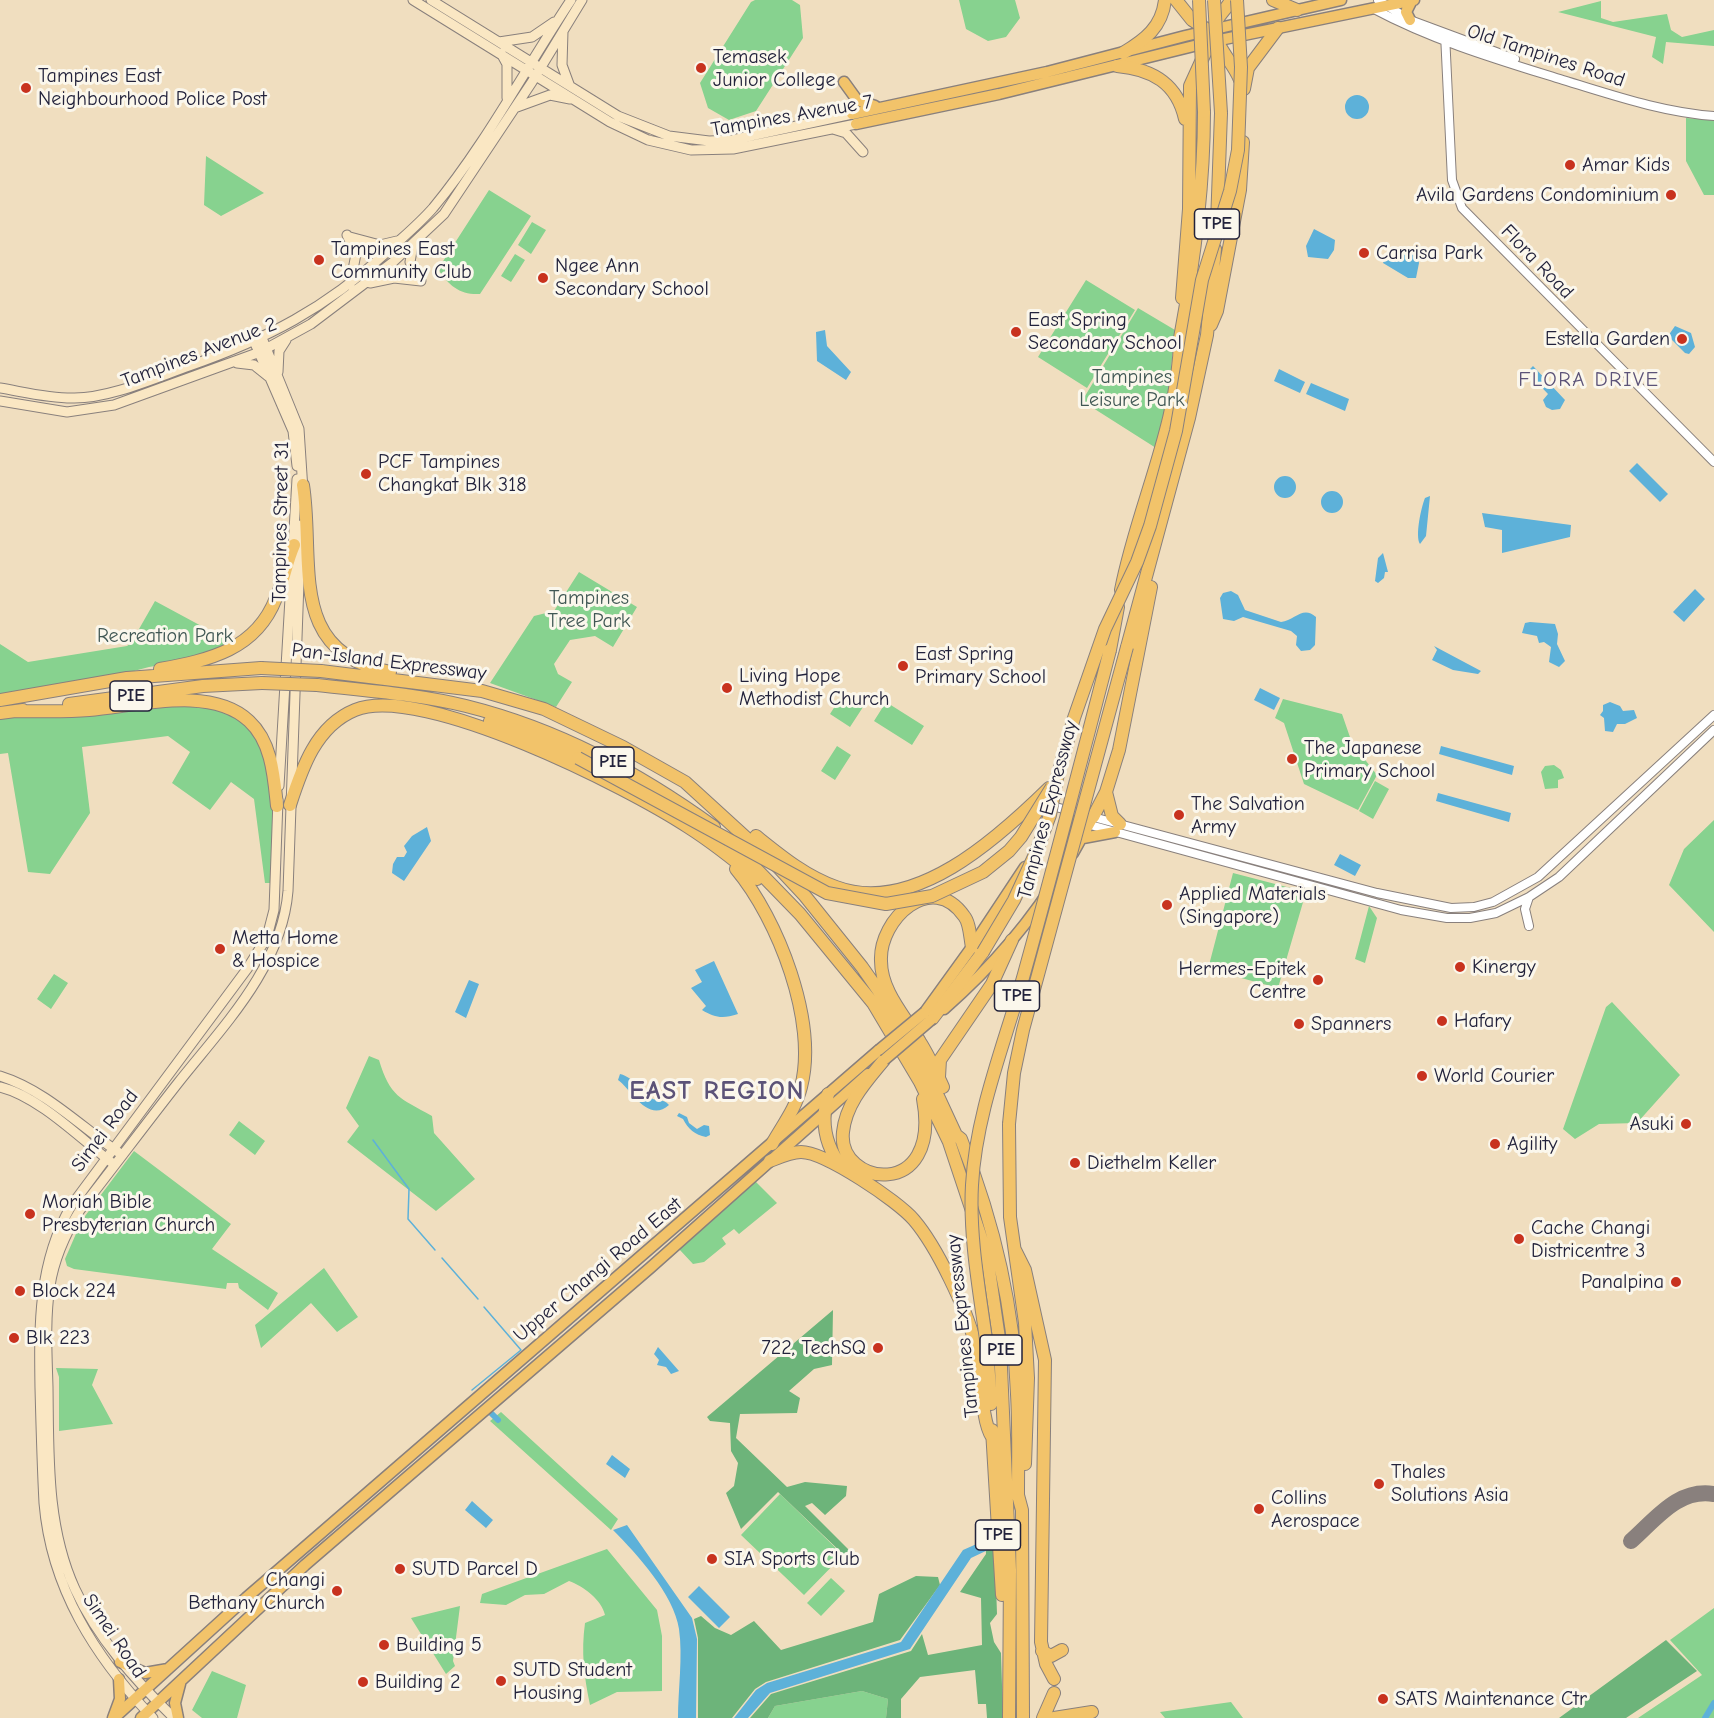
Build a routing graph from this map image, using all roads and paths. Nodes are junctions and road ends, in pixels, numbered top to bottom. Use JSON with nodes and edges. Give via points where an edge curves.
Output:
{"nodes":[{"id":1,"x":413,"y":0,"type":"edge"},
{"id":2,"x":431,"y":0,"type":"edge"},
{"id":3,"x":571,"y":0,"type":"edge"},
{"id":4,"x":582,"y":0,"type":"edge"},
{"id":5,"x":1165,"y":0,"type":"edge"},
{"id":6,"x":1176,"y":0,"type":"edge"},
{"id":7,"x":1199,"y":0,"type":"edge"},
{"id":8,"x":1214,"y":0,"type":"edge"},
{"id":9,"x":1231,"y":0,"type":"edge"},
{"id":10,"x":1237,"y":0,"type":"edge"},
{"id":11,"x":1273,"y":0,"type":"edge"},
{"id":12,"x":1341,"y":0,"type":"edge"},
{"id":13,"x":1413,"y":0,"type":"edge"},
{"id":14,"x":1376,"y":4,"type":"edge"},
{"id":15,"x":1388,"y":6,"type":"junction"},
{"id":16,"x":1297,"y":10,"type":"junction"},
{"id":17,"x":558,"y":19,"type":"junction"},
{"id":18,"x":1410,"y":20,"type":"junction"},
{"id":19,"x":1278,"y":28,"type":"junction"},
{"id":20,"x":563,"y":29,"type":"junction"},
{"id":21,"x":1212,"y":35,"type":"junction"},
{"id":22,"x":1445,"y":38,"type":"junction"},
{"id":23,"x":499,"y":42,"type":"junction"},
{"id":24,"x":500,"y":52,"type":"junction"},
{"id":25,"x":1123,"y":53,"type":"junction"},
{"id":26,"x":1117,"y":66,"type":"junction"},
{"id":27,"x":535,"y":68,"type":"junction"},
{"id":28,"x":844,"y":82,"type":"dead end"},
{"id":29,"x":571,"y":87,"type":"junction"},
{"id":30,"x":1242,"y":97,"type":"junction"},
{"id":31,"x":507,"y":100,"type":"junction"},
{"id":32,"x":578,"y":101,"type":"junction"},
{"id":33,"x":881,"y":106,"type":"junction"},
{"id":34,"x":515,"y":108,"type":"junction"},
{"id":35,"x":1714,"y":111,"type":"edge"},
{"id":36,"x":1714,"y":116,"type":"edge"},
{"id":37,"x":854,"y":119,"type":"junction"},
{"id":38,"x":831,"y":129,"type":"junction"},
{"id":39,"x":1188,"y":138,"type":"junction"},
{"id":40,"x":863,"y":152,"type":"dead end"},
{"id":41,"x":401,"y":239,"type":"junction"},
{"id":42,"x":413,"y":245,"type":"junction"},
{"id":43,"x":350,"y":285,"type":"junction"},
{"id":44,"x":362,"y":286,"type":"junction"},
{"id":45,"x":1180,"y":313,"type":"junction"},
{"id":46,"x":1207,"y":334,"type":"junction"},
{"id":47,"x":290,"y":336,"type":"junction"},
{"id":48,"x":1180,"y":338,"type":"junction"},
{"id":49,"x":258,"y":340,"type":"junction"},
{"id":50,"x":263,"y":350,"type":"junction"},
{"id":51,"x":231,"y":363,"type":"junction"},
{"id":52,"x":274,"y":377,"type":"junction"},
{"id":53,"x":0,"y":388,"type":"edge"},
{"id":54,"x":96,"y":396,"type":"junction"},
{"id":55,"x":130,"y":399,"type":"junction"},
{"id":56,"x":0,"y":401,"type":"edge"},
{"id":57,"x":1714,"y":462,"type":"edge"},
{"id":58,"x":303,"y":485,"type":"junction"},
{"id":59,"x":294,"y":546,"type":"junction"},
{"id":60,"x":1127,"y":563,"type":"junction"},
{"id":61,"x":1149,"y":568,"type":"junction"},
{"id":62,"x":1121,"y":575,"type":"junction"},
{"id":63,"x":291,"y":677,"type":"junction"},
{"id":64,"x":127,"y":678,"type":"junction"},
{"id":65,"x":360,"y":690,"type":"junction"},
{"id":66,"x":482,"y":691,"type":"junction"},
{"id":67,"x":0,"y":700,"type":"edge"},
{"id":68,"x":15,"y":711,"type":"junction"},
{"id":69,"x":0,"y":713,"type":"edge"},
{"id":70,"x":1714,"y":715,"type":"edge"},
{"id":71,"x":504,"y":726,"type":"junction"},
{"id":72,"x":1714,"y":730,"type":"edge"},
{"id":73,"x":1682,"y":744,"type":"junction"},
{"id":74,"x":1695,"y":748,"type":"junction"},
{"id":75,"x":541,"y":752,"type":"junction"},
{"id":76,"x":1057,"y":779,"type":"junction"},
{"id":77,"x":1106,"y":792,"type":"junction"},
{"id":78,"x":290,"y":805,"type":"junction"},
{"id":79,"x":277,"y":806,"type":"junction"},
{"id":80,"x":718,"y":810,"type":"junction"},
{"id":81,"x":1049,"y":812,"type":"junction"},
{"id":82,"x":1021,"y":814,"type":"junction"},
{"id":83,"x":1092,"y":821,"type":"junction"},
{"id":84,"x":1117,"y":828,"type":"junction"},
{"id":85,"x":1083,"y":838,"type":"junction"},
{"id":86,"x":1072,"y":855,"type":"junction"},
{"id":87,"x":727,"y":857,"type":"junction"},
{"id":88,"x":1529,"y":897,"type":"junction"},
{"id":89,"x":1529,"y":926,"type":"dead end"},
{"id":90,"x":814,"y":932,"type":"junction"},
{"id":91,"x":1012,"y":940,"type":"junction"},
{"id":92,"x":978,"y":949,"type":"junction"},
{"id":93,"x":981,"y":972,"type":"junction"},
{"id":94,"x":928,"y":1016,"type":"junction"},
{"id":95,"x":881,"y":1055,"type":"junction"},
{"id":96,"x":0,"y":1076,"type":"edge"},
{"id":97,"x":939,"y":1078,"type":"junction"},
{"id":98,"x":920,"y":1082,"type":"junction"},
{"id":99,"x":0,"y":1087,"type":"edge"},
{"id":100,"x":828,"y":1094,"type":"junction"},
{"id":101,"x":823,"y":1115,"type":"junction"},
{"id":102,"x":788,"y":1129,"type":"junction"},
{"id":103,"x":800,"y":1134,"type":"junction"},
{"id":104,"x":961,"y":1139,"type":"junction"},
{"id":105,"x":772,"y":1144,"type":"junction"},
{"id":106,"x":114,"y":1149,"type":"junction"},
{"id":107,"x":123,"y":1155,"type":"junction"},
{"id":108,"x":770,"y":1161,"type":"junction"},
{"id":109,"x":111,"y":1162,"type":"junction"},
{"id":110,"x":845,"y":1170,"type":"junction"},
{"id":111,"x":75,"y":1208,"type":"junction"},
{"id":112,"x":1015,"y":1250,"type":"junction"},
{"id":113,"x":576,"y":1315,"type":"junction"},
{"id":114,"x":589,"y":1321,"type":"junction"},
{"id":115,"x":558,"y":1329,"type":"junction"},
{"id":116,"x":573,"y":1334,"type":"junction"},
{"id":117,"x":511,"y":1368,"type":"junction"},
{"id":118,"x":525,"y":1375,"type":"junction"},
{"id":119,"x":993,"y":1437,"type":"junction"},
{"id":120,"x":352,"y":1507,"type":"junction"},
{"id":121,"x":1022,"y":1510,"type":"junction"},
{"id":122,"x":366,"y":1511,"type":"junction"},
{"id":123,"x":1008,"y":1632,"type":"junction"},
{"id":124,"x":1062,"y":1650,"type":"dead end"},
{"id":125,"x":1042,"y":1651,"type":"junction"},
{"id":126,"x":120,"y":1662,"type":"junction"},
{"id":127,"x":168,"y":1669,"type":"junction"},
{"id":128,"x":1054,"y":1679,"type":"dead end"},
{"id":129,"x":118,"y":1680,"type":"junction"},
{"id":130,"x":181,"y":1680,"type":"junction"},
{"id":131,"x":146,"y":1690,"type":"junction"},
{"id":132,"x":1054,"y":1693,"type":"dead end"},
{"id":133,"x":136,"y":1699,"type":"junction"},
{"id":134,"x":159,"y":1703,"type":"junction"},
{"id":135,"x":1092,"y":1712,"type":"dead end"},
{"id":136,"x":147,"y":1716,"type":"edge"},
{"id":137,"x":113,"y":1718,"type":"edge"},
{"id":138,"x":176,"y":1718,"type":"edge"},
{"id":139,"x":1009,"y":1718,"type":"edge"},
{"id":140,"x":1023,"y":1718,"type":"edge"},
{"id":141,"x":1043,"y":1718,"type":"edge"},
{"id":142,"x":1054,"y":1718,"type":"edge"}],
"edges":[{"from":1,"to":24,"type":"main road","name":"Tampines Avenue 7"},
{"from":2,"to":23,"type":"main road","name":"Tampines Avenue 7"},
{"from":3,"to":17,"type":"main road"},
{"from":4,"to":20,"type":"main road"},
{"from":5,"to":25,"type":"highway","via":[[1163,14],[1149,35]]},
{"from":6,"to":21,"type":"highway","via":[[1192,20]]},
{"from":7,"to":48,"type":"highway","name":"Tampines Expressway","number":"TPE","bridge":true,"via":[[1204,160],[1197,240]]},
{"from":8,"to":46,"type":"highway","name":"Tampines Expressway","number":"TPE","bridge":true,"via":[[1221,113],[1220,195]]},
{"from":9,"to":21,"type":"highway"},
{"from":10,"to":76,"type":"highway","bridge":true,"via":[[1241,67],[1238,150],[1202,280],[1176,431],[1150,526],[1105,629]]},
{"from":11,"to":16,"type":"highway"},
{"from":12,"to":16,"type":"main road"},
{"from":13,"to":15,"type":"main road"},
{"from":13,"to":18,"type":"main road","via":[[1406,12]]},
{"from":14,"to":15,"type":"main road"},
{"from":14,"to":19,"type":"main road"},
{"from":14,"to":22,"type":"street","name":"Old Tampines Road"},
{"from":15,"to":18,"type":"street","name":"Old Tampines Road"},
{"from":16,"to":21,"type":"main road"},
{"from":17,"to":23,"type":"main road","via":[[532,37]]},
{"from":17,"to":27,"type":"main road"},
{"from":18,"to":22,"type":"street","name":"Old Tampines Road"},
{"from":19,"to":21,"type":"main road"},
{"from":19,"to":30,"type":"highway","via":[[1248,68]]},
{"from":20,"to":27,"type":"main road"},
{"from":20,"to":29,"type":"main road","via":[[562,65]]},
{"from":21,"to":25,"type":"main road","name":"Tampines Avenue 7"},
{"from":21,"to":26,"type":"main road","name":"Tampines Avenue 7"},
{"from":21,"to":30,"type":"highway","via":[[1236,67]]},
{"from":21,"to":39,"type":"highway","via":[[1190,86]]},
{"from":22,"to":35,"type":"street","name":"Old Tampines Road","via":[[1671,108]]},
{"from":22,"to":36,"type":"street","name":"Old Tampines Road","via":[[1492,58],[1664,111]]},
{"from":22,"to":57,"type":"street","name":"Flora Road","via":[[1452,180],[1462,208]]},
{"from":23,"to":27,"type":"main road","name":"Tampines Avenue 7"},
{"from":24,"to":27,"type":"main road","name":"Tampines Avenue 7"},
{"from":24,"to":31,"type":"main road","via":[[507,64]]},
{"from":25,"to":33,"type":"main road","name":"Tampines Avenue 7"},
{"from":26,"to":37,"type":"main road","name":"Tampines Avenue 7"},
{"from":26,"to":39,"type":"highway","via":[[1148,71],[1171,86],[1182,109]]},
{"from":27,"to":29,"type":"main road","name":"Tampines Avenue 7"},
{"from":27,"to":31,"type":"main road","name":"Tampines Avenue 2"},
{"from":27,"to":32,"type":"main road","name":"Tampines Avenue 7"},
{"from":27,"to":34,"type":"main road","name":"Tampines Avenue 2"},
{"from":28,"to":33,"type":"main road","via":[[861,103]]},
{"from":29,"to":37,"type":"main road","name":"Tampines Avenue 7","via":[[637,125],[694,140],[746,138]]},
{"from":30,"to":46,"type":"highway","via":[[1240,190],[1218,311]]},
{"from":31,"to":41,"type":"main road","name":"Tampines Avenue 2","via":[[433,207]]},
{"from":32,"to":34,"type":"main road","via":[[550,94]]},
{"from":32,"to":38,"type":"main road","name":"Tampines Avenue 7","via":[[640,137],[691,150],[749,147]]},
{"from":33,"to":37,"type":"main road","name":"Tampines Avenue 7"},
{"from":34,"to":42,"type":"main road","name":"Tampines Avenue 2","via":[[444,214]]},
{"from":37,"to":38,"type":"main road","name":"Tampines Avenue 7"},
{"from":38,"to":40,"type":"main road","via":[[846,133]]},
{"from":39,"to":45,"type":"highway","via":[[1189,208]]},
{"from":41,"to":43,"type":"main road","name":"Tampines Avenue 2"},
{"from":41,"to":43,"type":"main road","via":[[380,245],[348,236],[356,254]]},
{"from":42,"to":44,"type":"main road","name":"Tampines Avenue 2"},
{"from":42,"to":44,"type":"main road","via":[[411,268],[419,280],[394,278]]},
{"from":43,"to":49,"type":"main road","name":"Tampines Avenue 2","via":[[303,317]]},
{"from":44,"to":47,"type":"main road","name":"Tampines Avenue 2"},
{"from":45,"to":48,"type":"highway"},
{"from":45,"to":62,"type":"highway","via":[[1153,448],[1123,549]]},
{"from":46,"to":61,"type":"highway","name":"Tampines Expressway","number":"TPE"},
{"from":47,"to":50,"type":"main road","name":"Tampines Avenue 2"},
{"from":47,"to":52,"type":"main road","via":[[279,351]]},
{"from":48,"to":60,"type":"highway","name":"Tampines Expressway","number":"TPE","via":[[1166,424]]},
{"from":49,"to":50,"type":"main road","name":"Tampines Street 31"},
{"from":49,"to":54,"type":"main road","name":"Tampines Avenue 2"},
{"from":50,"to":51,"type":"main road","name":"Tampines Avenue 2"},
{"from":50,"to":52,"type":"main road","name":"Tampines Street 31"},
{"from":51,"to":52,"type":"main road","via":[[254,365]]},
{"from":51,"to":55,"type":"main road","name":"Tampines Avenue 2"},
{"from":52,"to":58,"type":"main road","name":"Tampines Street 31","via":[[299,429]]},
{"from":52,"to":59,"type":"main road","name":"Tampines Street 31","via":[[293,431],[297,461]]},
{"from":53,"to":54,"type":"main road","name":"Tampines Avenue 2","via":[[48,397]]},
{"from":54,"to":55,"type":"main road"},
{"from":55,"to":56,"type":"main road","name":"Tampines Avenue 2","via":[[67,412]]},
{"from":58,"to":63,"type":"main road","name":"Tampines Street 31"},
{"from":58,"to":66,"type":"highway","via":[[311,604],[331,641],[365,666]]},
{"from":59,"to":63,"type":"main road","name":"Tampines Street 31"},
{"from":59,"to":64,"type":"highway","via":[[274,604],[253,635],[223,654]]},
{"from":60,"to":62,"type":"highway"},
{"from":60,"to":119,"type":"highway","name":"Tampines Expressway","number":"TPE","bridge":true,"via":[[1110,650],[977,1143],[972,1227]]},
{"from":61,"to":77,"type":"highway","via":[[1152,580],[1129,708]]},
{"from":61,"to":112,"type":"highway","name":"Tampines Expressway","number":"TPE","bridge":true,"via":[[1014,1073],[1008,1183]]},
{"from":62,"to":76,"type":"highway"},
{"from":63,"to":78,"type":"main road","name":"Simei Road"},
{"from":63,"to":79,"type":"main road","name":"Simei Road"},
{"from":64,"to":66,"type":"highway","name":"Pan-Island Expressway","number":"PIE","bridge":true,"via":[[261,668],[321,671]]},
{"from":64,"to":67,"type":"highway","name":"Pan-Island Expressway","number":"PIE"},
{"from":65,"to":68,"type":"highway","name":"Pan-Island Expressway","number":"PIE","bridge":true,"via":[[262,682]]},
{"from":65,"to":71,"type":"highway","via":[[450,708]]},
{"from":65,"to":90,"type":"highway","name":"Pan-Island Expressway","number":"PIE","via":[[425,698],[489,712],[552,732],[602,756],[661,790],[718,830]]},
{"from":66,"to":80,"type":"highway","name":"Pan-Island Expressway","number":"PIE","via":[[544,710],[613,742],[685,782]]},
{"from":68,"to":69,"type":"highway","name":"Pan-Island Expressway","number":"PIE"},
{"from":68,"to":79,"type":"highway","via":[[85,710],[200,700],[219,703],[251,722],[261,737],[274,773]]},
{"from":70,"to":73,"type":"street"},
{"from":71,"to":75,"type":"highway"},
{"from":71,"to":76,"type":"highway","bridge":true,"via":[[578,758],[827,893],[854,900],[886,903],[932,896],[983,872],[1021,837]]},
{"from":72,"to":74,"type":"street"},
{"from":73,"to":74,"type":"street"},
{"from":73,"to":84,"type":"street","via":[[1538,877],[1505,897],[1474,907],[1451,908],[1389,896]]},
{"from":74,"to":88,"type":"street","via":[[1559,877]]},
{"from":75,"to":78,"type":"highway","via":[[465,721],[397,706],[373,706],[355,710],[324,733],[306,761]]},
{"from":75,"to":87,"type":"highway","via":[[688,827]]},
{"from":76,"to":81,"type":"highway"},
{"from":76,"to":82,"type":"highway"},
{"from":76,"to":92,"type":"highway","bridge":true,"via":[[1050,815],[1014,900]]},
{"from":77,"to":83,"type":"highway"},
{"from":77,"to":84,"type":"highway"},
{"from":78,"to":107,"type":"main road","name":"Simei Road","via":[[287,904],[272,953],[233,1013]]},
{"from":79,"to":106,"type":"main road","name":"Simei Road","via":[[274,910],[267,937]]},
{"from":80,"to":82,"type":"highway","via":[[816,878],[839,888],[866,892],[919,885],[949,870]]},
{"from":80,"to":104,"type":"highway","name":"Pan-Island Expressway","number":"PIE","via":[[805,896],[862,967],[883,996]]},
{"from":81,"to":82,"type":"highway","via":[[1041,805]]},
{"from":81,"to":83,"type":"street"},
{"from":81,"to":92,"type":"main road","via":[[1029,860]]},
{"from":83,"to":84,"type":"street"},
{"from":83,"to":85,"type":"main road","name":"Upper Changi Road East"},
{"from":84,"to":85,"type":"main road"},
{"from":84,"to":88,"type":"street","via":[[1429,916],[1470,918],[1496,913]]},
{"from":85,"to":86,"type":"main road","name":"Upper Changi Road East"},
{"from":86,"to":91,"type":"main road","name":"Upper Changi Road East"},
{"from":86,"to":93,"type":"main road","name":"Upper Changi Road East","via":[[1040,890]]},
{"from":87,"to":90,"type":"highway","via":[[755,877]]},
{"from":87,"to":105,"type":"highway","via":[[757,897],[777,936],[804,1030],[802,1087]]},
{"from":88,"to":89,"type":"street","via":[[1525,909]]},
{"from":90,"to":98,"type":"highway","name":"Pan-Island Expressway","number":"PIE","via":[[873,1004]]},
{"from":91,"to":93,"type":"main road","name":"Upper Changi Road East"},
{"from":91,"to":97,"type":"highway","via":[[992,984],[940,1060]]},
{"from":92,"to":94,"type":"highway"},
{"from":92,"to":97,"type":"highway","via":[[966,917],[943,899],[932,898],[905,906],[882,951],[882,972],[888,991]]},
{"from":93,"to":94,"type":"main road","name":"Upper Changi Road East","via":[[964,992]]},
{"from":94,"to":95,"type":"main road","name":"Upper Changi Road East","bridge":true},
{"from":95,"to":98,"type":"highway","via":[[855,1096],[843,1133],[846,1152],[859,1167],[875,1174],[893,1175],[909,1166],[924,1147],[928,1124]]},
{"from":95,"to":100,"type":"main road","name":"Upper Changi Road East"},
{"from":95,"to":101,"type":"main road","name":"Upper Changi Road East"},
{"from":96,"to":106,"type":"main road","via":[[39,1095]]},
{"from":97,"to":104,"type":"highway"},
{"from":98,"to":123,"type":"highway","name":"Pan-Island Expressway","number":"PIE","via":[[949,1142],[987,1256],[1000,1345],[1010,1570]]},
{"from":99,"to":109,"type":"main road","via":[[31,1101]]},
{"from":100,"to":101,"type":"highway"},
{"from":100,"to":102,"type":"main road","name":"Upper Changi Road East"},
{"from":101,"to":103,"type":"main road","name":"Upper Changi Road East"},
{"from":101,"to":110,"type":"highway","via":[[833,1156]]},
{"from":102,"to":103,"type":"main road"},
{"from":102,"to":105,"type":"main road","name":"Upper Changi Road East"},
{"from":103,"to":108,"type":"main road","name":"Upper Changi Road East"},
{"from":104,"to":121,"type":"highway","name":"Pan-Island Expressway","number":"PIE","via":[[990,1221],[1010,1323],[1017,1393],[1018,1495]]},
{"from":105,"to":113,"type":"main road","name":"Upper Changi Road East"},
{"from":106,"to":107,"type":"main road"},
{"from":106,"to":109,"type":"main road","name":"Simei Road"},
{"from":107,"to":109,"type":"main road","name":"Simei Road"},
{"from":108,"to":110,"type":"highway","via":[[801,1152]]},
{"from":108,"to":114,"type":"main road","name":"Upper Changi Road East"},
{"from":109,"to":111,"type":"main road","name":"Simei Road"},
{"from":110,"to":119,"type":"highway","via":[[914,1219],[951,1282],[975,1343]]},
{"from":111,"to":126,"type":"main road","name":"Simei Road","via":[[57,1259],[48,1307],[53,1505],[75,1589]]},
{"from":111,"to":129,"type":"main road","name":"Simei Road","via":[[53,1246],[42,1296],[39,1332],[44,1506],[67,1599]]},
{"from":112,"to":121,"type":"highway","number":"TPE","via":[[1029,1378]]},
{"from":112,"to":125,"type":"highway","via":[[1026,1270],[1045,1360]]},
{"from":113,"to":114,"type":"main road"},
{"from":113,"to":115,"type":"main road","name":"Upper Changi Road East"},
{"from":114,"to":116,"type":"main road","name":"Upper Changi Road East"},
{"from":115,"to":116,"type":"main road"},
{"from":115,"to":117,"type":"main road","name":"Upper Changi Road East"},
{"from":116,"to":118,"type":"main road","name":"Upper Changi Road East"},
{"from":117,"to":118,"type":"main road"},
{"from":117,"to":120,"type":"main road","name":"Upper Changi Road East"},
{"from":118,"to":122,"type":"main road","name":"Upper Changi Road East"},
{"from":119,"to":123,"type":"highway","name":"Tampines Expressway","number":"TPE","via":[[1003,1612]]},
{"from":120,"to":122,"type":"main road"},
{"from":120,"to":127,"type":"main road","name":"Upper Changi Road East"},
{"from":121,"to":140,"type":"highway","name":"Pan-Island Expressway","number":"PIE"},
{"from":122,"to":130,"type":"main road","name":"Upper Changi Road East"},
{"from":123,"to":139,"type":"highway","name":"Pan-Island Expressway","number":"PIE"},
{"from":124,"to":125,"type":"highway","via":[[1051,1656]]},
{"from":125,"to":128,"type":"highway"},
{"from":126,"to":127,"type":"main road","via":[[145,1673]]},
{"from":126,"to":131,"type":"main road","name":"Simei Road"},
{"from":127,"to":131,"type":"main road","name":"Upper Changi Road East"},
{"from":129,"to":133,"type":"main road","name":"Simei Road"},
{"from":129,"to":137,"type":"main road","via":[[120,1699]]},
{"from":130,"to":134,"type":"main road","name":"Upper Changi Road East"},
{"from":130,"to":138,"type":"main road","via":[[175,1702]]},
{"from":131,"to":133,"type":"main road","name":"Upper Changi Road East"},
{"from":131,"to":134,"type":"main road","name":"Simei Road"},
{"from":132,"to":141,"type":"highway"},
{"from":133,"to":136,"type":"main road","name":"Simei Road"},
{"from":133,"to":137,"type":"main road","name":"Upper Changi Road East"},
{"from":134,"to":136,"type":"main road","name":"Upper Changi Road East"},
{"from":134,"to":138,"type":"main road","name":"Simei Road"},
{"from":135,"to":142,"type":"highway"}]}
